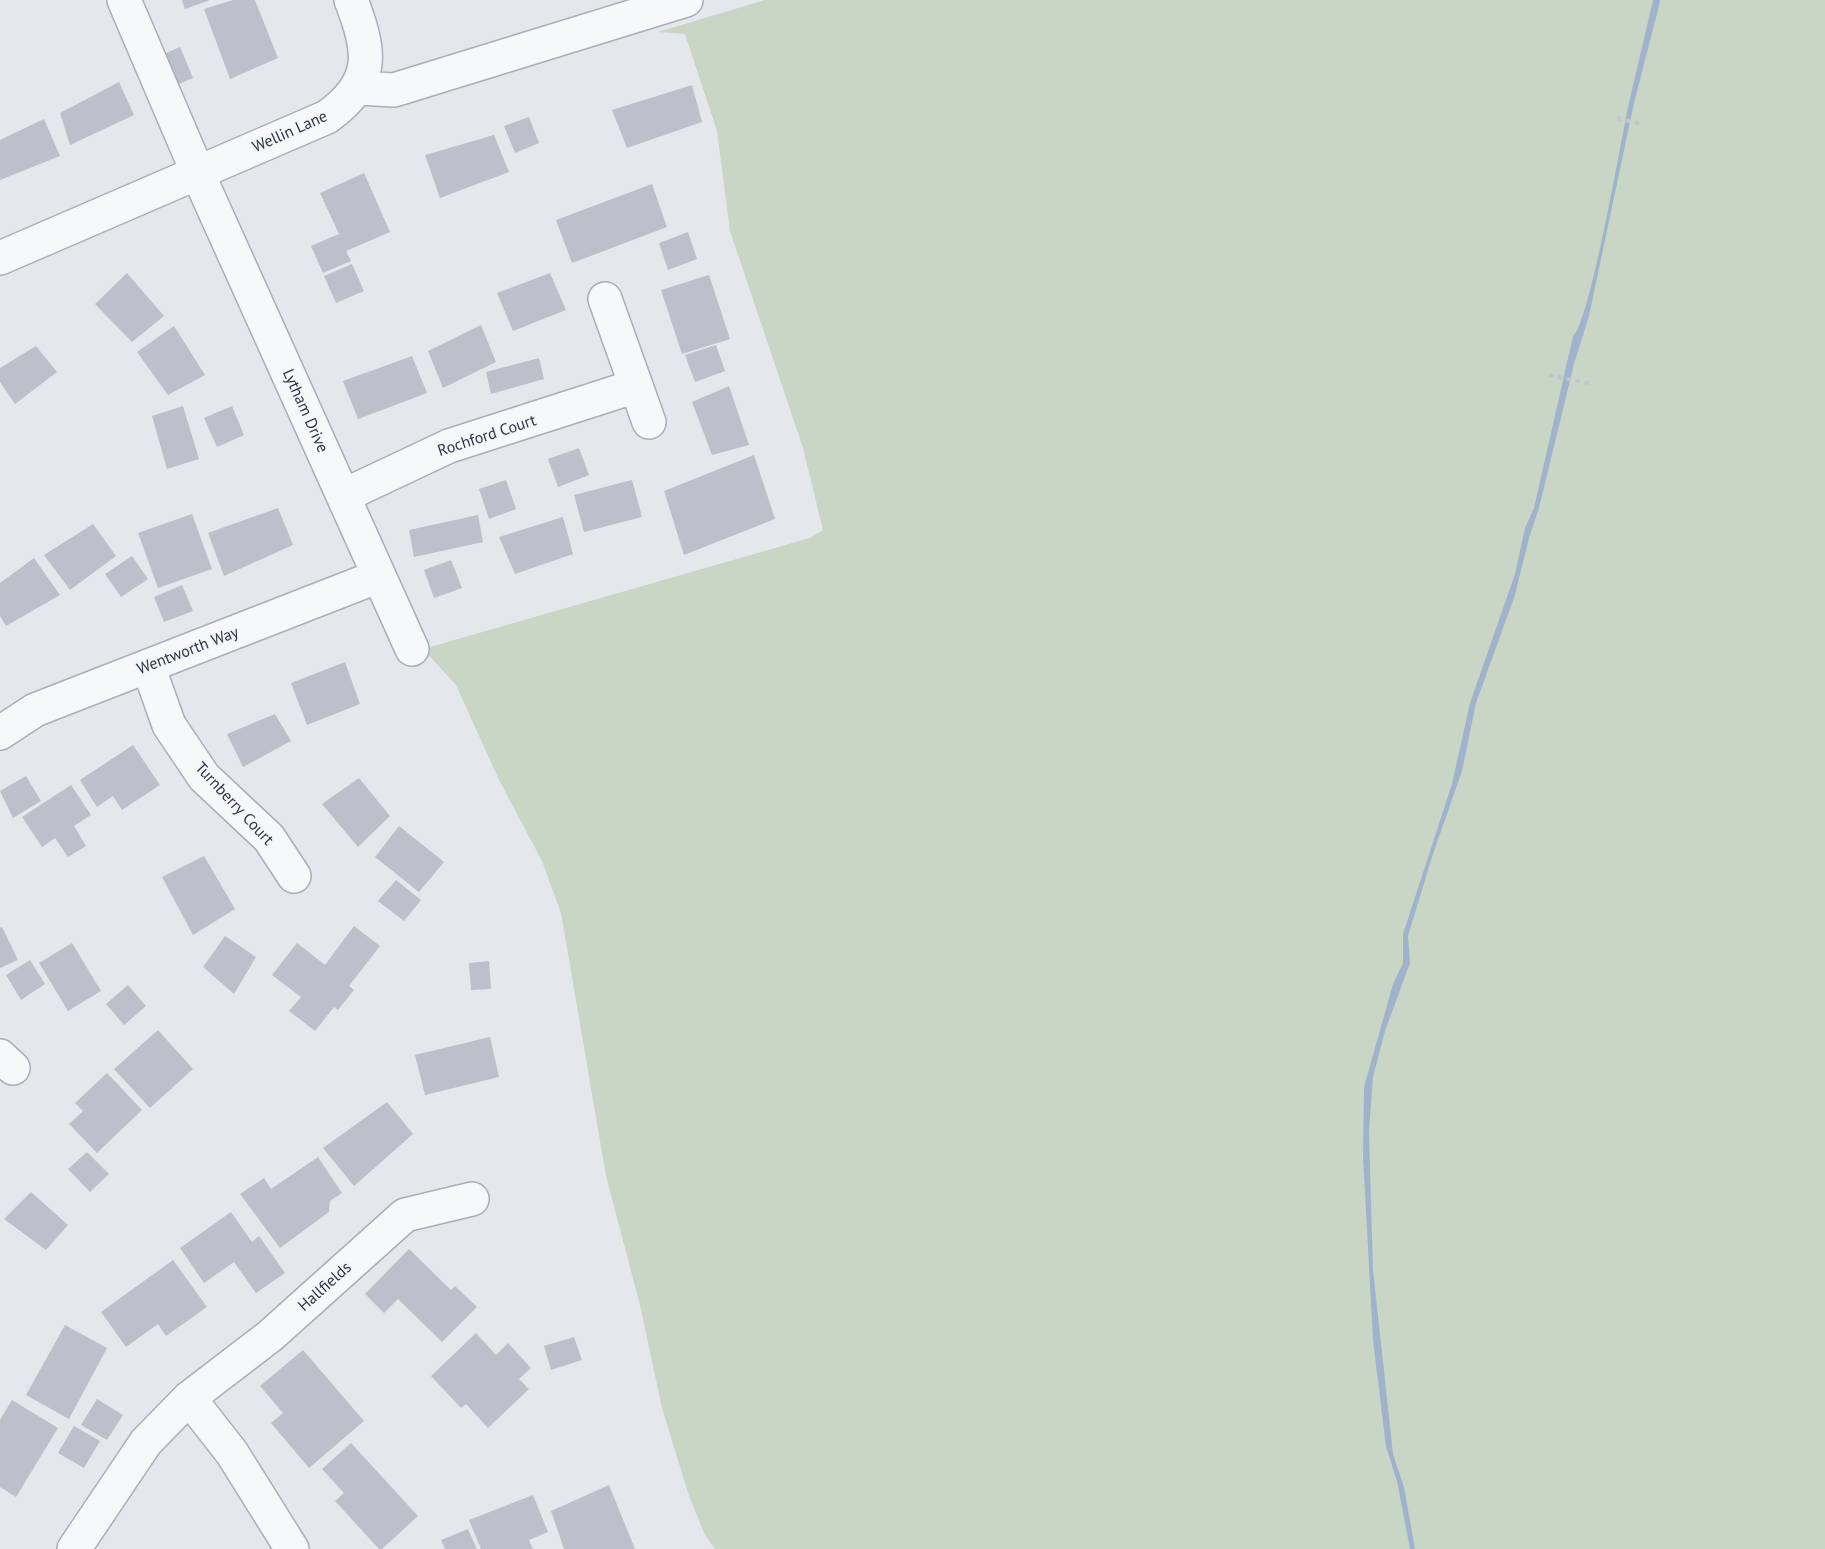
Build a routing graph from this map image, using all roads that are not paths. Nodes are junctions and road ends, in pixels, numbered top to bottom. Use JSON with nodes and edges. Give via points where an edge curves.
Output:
{"nodes":[{"id":1,"x":124,"y":0,"type":"edge"},
{"id":2,"x":351,"y":0,"type":"edge"},
{"id":3,"x":686,"y":0,"type":"edge"},
{"id":4,"x":359,"y":87,"type":"junction"},
{"id":5,"x":197,"y":172,"type":"junction"},
{"id":6,"x":0,"y":258,"type":"edge"},
{"id":7,"x":605,"y":299,"type":"dead end"},
{"id":8,"x":636,"y":386,"type":"junction"},
{"id":9,"x":649,"y":422,"type":"dead end"},
{"id":10,"x":343,"y":496,"type":"junction"},
{"id":11,"x":379,"y":576,"type":"junction"},
{"id":12,"x":412,"y":649,"type":"dead end"},
{"id":13,"x":148,"y":666,"type":"junction"},
{"id":14,"x":0,"y":733,"type":"edge"},
{"id":15,"x":294,"y":876,"type":"dead end"},
{"id":16,"x":472,"y":1199,"type":"dead end"},
{"id":17,"x":189,"y":1398,"type":"junction"},
{"id":18,"x":74,"y":1549,"type":"edge"},
{"id":19,"x":292,"y":1549,"type":"edge"}],
"edges":[{"from":1,"to":5,"type":"street","name":"Lytham Drive"},
{"from":2,"to":4,"type":"street","via":[[366,44],[366,65]]},
{"from":3,"to":4,"type":"street","via":[[394,90]]},
{"from":4,"to":5,"type":"street","name":"Wellin Lane","via":[[327,117]]},
{"from":5,"to":6,"type":"street","name":"Wellin Lane"},
{"from":5,"to":10,"type":"street","name":"Lytham Drive"},
{"from":7,"to":8,"type":"street"},
{"from":8,"to":9,"type":"street"},
{"from":8,"to":10,"type":"street","name":"Rochford Court","via":[[449,446]]},
{"from":10,"to":11,"type":"street","name":"Lytham Drive"},
{"from":11,"to":12,"type":"street","name":"Lytham Drive"},
{"from":11,"to":13,"type":"street","name":"Wentworth Way"},
{"from":13,"to":14,"type":"street","name":"Wentworth Way","via":[[35,710]]},
{"from":13,"to":15,"type":"street","name":"Turnberry Court","via":[[169,725],[204,777],[269,838]]},
{"from":16,"to":17,"type":"street","name":"Hallfields","via":[[405,1215],[270,1336]]},
{"from":17,"to":18,"type":"street","name":"Hallfields","via":[[146,1442]]},
{"from":17,"to":19,"type":"street","via":[[232,1453]]}]}
